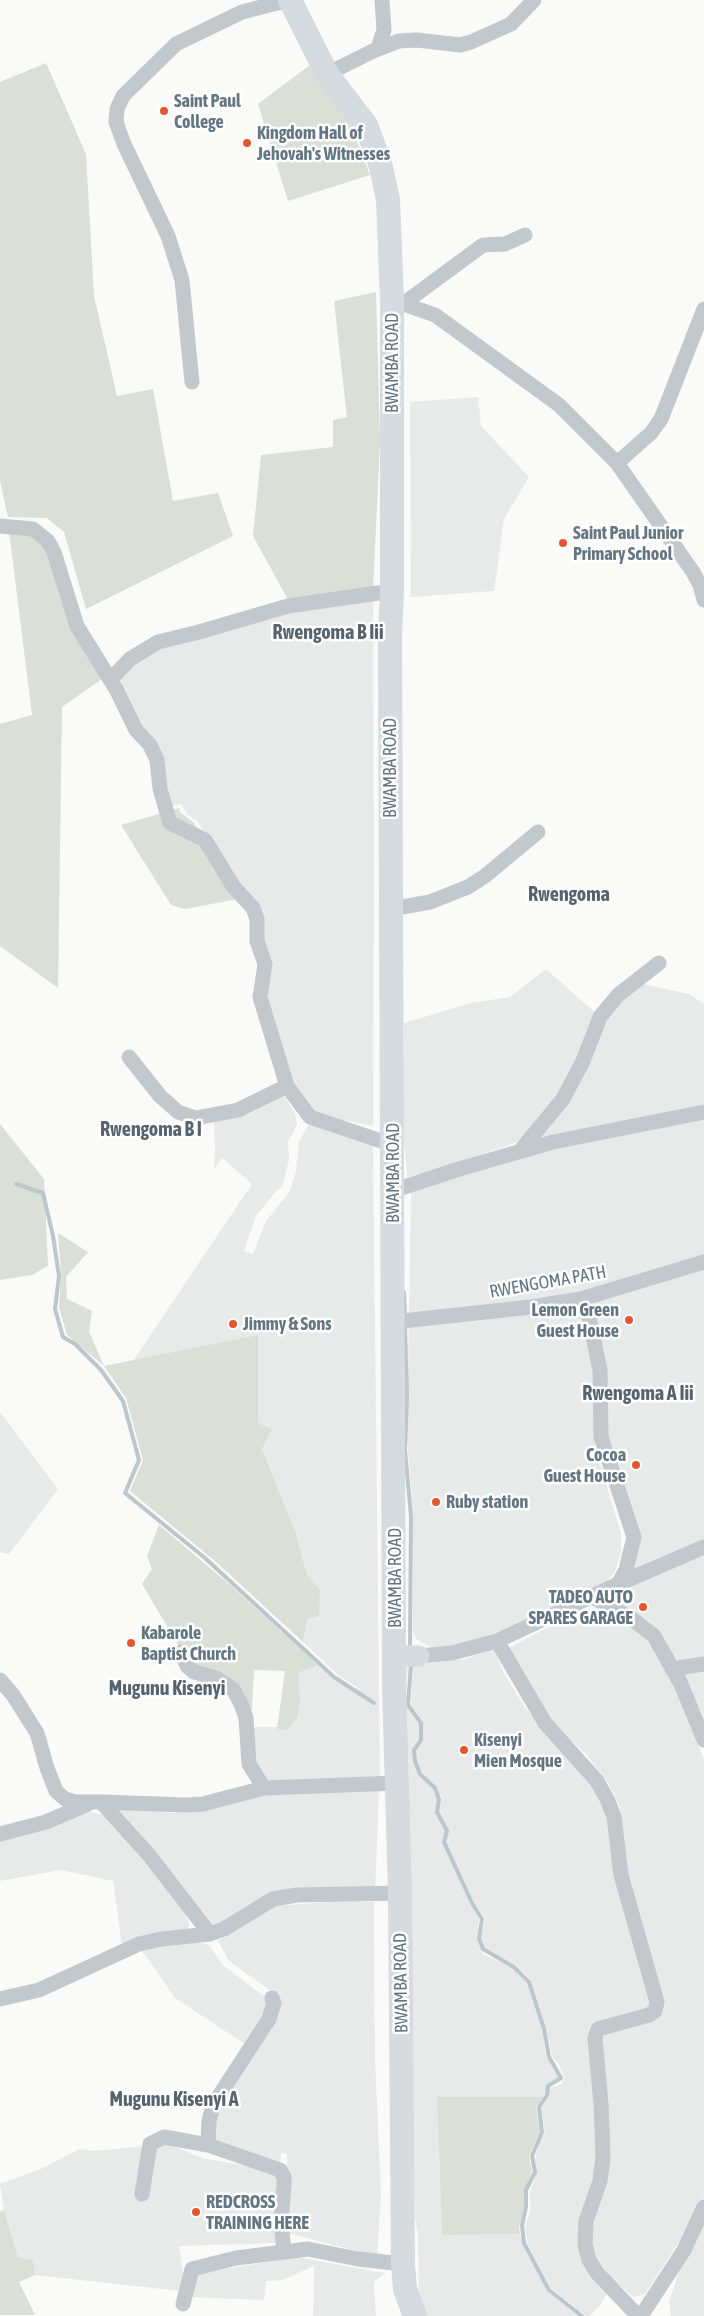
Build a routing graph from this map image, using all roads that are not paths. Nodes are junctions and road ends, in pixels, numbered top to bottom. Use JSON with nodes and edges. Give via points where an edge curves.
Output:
{"nodes":[{"id":1,"x":289,"y":0,"type":"edge"},
{"id":2,"x":382,"y":0,"type":"edge"},
{"id":3,"x":534,"y":0,"type":"edge"},
{"id":4,"x":378,"y":48,"type":"junction"},
{"id":5,"x":327,"y":74,"type":"junction"},
{"id":6,"x":525,"y":235,"type":"dead end"},
{"id":7,"x":398,"y":302,"type":"junction"},
{"id":8,"x":704,"y":309,"type":"edge"},
{"id":9,"x":192,"y":382,"type":"dead end"},
{"id":10,"x":617,"y":463,"type":"junction"},
{"id":11,"x":0,"y":526,"type":"edge"},
{"id":12,"x":392,"y":591,"type":"junction"},
{"id":13,"x":704,"y":600,"type":"edge"},
{"id":14,"x":110,"y":680,"type":"junction"},
{"id":15,"x":538,"y":832,"type":"dead end"},
{"id":16,"x":391,"y":909,"type":"junction"},
{"id":17,"x":659,"y":963,"type":"dead end"},
{"id":18,"x":128,"y":1057,"type":"dead end"},
{"id":19,"x":286,"y":1086,"type":"junction"},
{"id":20,"x":704,"y":1112,"type":"edge"},
{"id":21,"x":394,"y":1145,"type":"junction"},
{"id":22,"x":520,"y":1152,"type":"junction"},
{"id":23,"x":392,"y":1191,"type":"junction"},
{"id":24,"x":704,"y":1262,"type":"edge"},
{"id":25,"x":585,"y":1298,"type":"junction"},
{"id":26,"x":393,"y":1322,"type":"junction"},
{"id":27,"x":704,"y":1547,"type":"edge"},
{"id":28,"x":618,"y":1584,"type":"junction"},
{"id":29,"x":592,"y":1597,"type":"junction"},
{"id":30,"x":497,"y":1641,"type":"junction"},
{"id":31,"x":181,"y":1652,"type":"dead end"},
{"id":32,"x":395,"y":1656,"type":"junction"},
{"id":33,"x":419,"y":1656,"type":"joint"},
{"id":34,"x":704,"y":1664,"type":"edge"},
{"id":35,"x":672,"y":1669,"type":"junction"},
{"id":36,"x":0,"y":1680,"type":"edge"},
{"id":37,"x":704,"y":1740,"type":"edge"},
{"id":38,"x":397,"y":1783,"type":"junction"},
{"id":39,"x":264,"y":1788,"type":"junction"},
{"id":40,"x":97,"y":1802,"type":"junction"},
{"id":41,"x":0,"y":1834,"type":"edge"},
{"id":42,"x":400,"y":1893,"type":"junction"},
{"id":43,"x":210,"y":1934,"type":"junction"},
{"id":44,"x":272,"y":1998,"type":"dead end"},
{"id":45,"x":0,"y":1999,"type":"edge"},
{"id":46,"x":208,"y":2145,"type":"junction"},
{"id":47,"x":142,"y":2194,"type":"dead end"},
{"id":48,"x":704,"y":2207,"type":"edge"},
{"id":49,"x":284,"y":2251,"type":"junction"},
{"id":50,"x":403,"y":2264,"type":"junction"},
{"id":51,"x":405,"y":2289,"type":"junction"},
{"id":52,"x":183,"y":2304,"type":"dead end"},
{"id":53,"x":395,"y":2316,"type":"edge"},
{"id":54,"x":415,"y":2316,"type":"edge"},
{"id":55,"x":639,"y":2316,"type":"edge"}],
"edges":[{"from":1,"to":5,"type":"main road","name":"BWAMBA ROAD"},
{"from":1,"to":9,"type":"street","via":[[242,12],[176,44],[123,96],[116,108],[116,122],[124,144],[168,236],[182,280]]},
{"from":2,"to":4,"type":"street","via":[[384,30]]},
{"from":3,"to":4,"type":"street","via":[[511,24],[471,42],[449,45],[408,40]]},
{"from":4,"to":5,"type":"street"},
{"from":5,"to":7,"type":"main road","name":"BWAMBA ROAD","via":[[366,125],[380,163],[388,199]]},
{"from":6,"to":7,"type":"street","via":[[505,244],[483,245]]},
{"from":7,"to":10,"type":"street","via":[[435,315],[522,377],[559,405]]},
{"from":7,"to":12,"type":"main road","name":"BWAMBA ROAD"},
{"from":8,"to":10,"type":"street","via":[[661,419],[651,433]]},
{"from":10,"to":13,"type":"street","via":[[693,572]]},
{"from":11,"to":14,"type":"street","via":[[33,529],[48,541],[77,626]]},
{"from":12,"to":14,"type":"street","via":[[288,606],[158,642],[130,659]]},
{"from":12,"to":16,"type":"main road","name":"BWAMBA ROAD"},
{"from":14,"to":19,"type":"street","via":[[136,730],[150,745],[157,760],[160,789],[170,823],[204,840],[233,886],[253,908],[265,964],[260,997]]},
{"from":15,"to":16,"type":"street","via":[[468,887],[430,902]]},
{"from":16,"to":21,"type":"main road","name":"BWAMBA ROAD"},
{"from":17,"to":22,"type":"street","via":[[618,995],[600,1017],[563,1100]]},
{"from":18,"to":19,"type":"street","via":[[160,1096],[178,1112],[196,1118],[238,1110]]},
{"from":19,"to":21,"type":"street","via":[[310,1117]]},
{"from":20,"to":22,"type":"street","via":[[568,1139]]},
{"from":21,"to":23,"type":"main road","name":"BWAMBA ROAD"},
{"from":22,"to":23,"type":"street"},
{"from":23,"to":26,"type":"main road","name":"BWAMBA ROAD"},
{"from":24,"to":25,"type":"street","name":"RWENGOMA PATH"},
{"from":25,"to":26,"type":"street","name":"RWENGOMA PATH"},
{"from":25,"to":28,"type":"street","via":[[600,1370],[602,1437],[634,1537],[626,1570]]},
{"from":26,"to":32,"type":"main road","name":"BWAMBA ROAD"},
{"from":27,"to":28,"type":"street"},
{"from":28,"to":29,"type":"street"},
{"from":29,"to":30,"type":"street"},
{"from":29,"to":35,"type":"street","via":[[631,1618],[654,1636]]},
{"from":30,"to":33,"type":"street","via":[[452,1653]]},
{"from":30,"to":55,"type":"street","via":[[546,1723],[597,1781],[608,1801],[614,1817],[621,1875],[657,2002],[649,2015],[598,2029],[596,2038],[603,2156],[600,2181],[586,2221],[585,2245],[597,2273]]},
{"from":31,"to":39,"type":"street","via":[[187,1666],[194,1672],[216,1678],[233,1689],[246,1718],[249,1764]]},
{"from":32,"to":33,"type":"street"},
{"from":32,"to":38,"type":"main road","name":"BWAMBA ROAD"},
{"from":34,"to":35,"type":"street"},
{"from":35,"to":37,"type":"street"},
{"from":36,"to":40,"type":"street","via":[[37,1732],[56,1791],[75,1802]]},
{"from":38,"to":39,"type":"street"},
{"from":38,"to":42,"type":"main road","name":"BWAMBA ROAD"},
{"from":39,"to":40,"type":"street","via":[[194,1805]]},
{"from":40,"to":41,"type":"street","via":[[46,1822]]},
{"from":40,"to":43,"type":"street","via":[[149,1855]]},
{"from":42,"to":43,"type":"street","via":[[297,1895],[273,1899],[237,1923]]},
{"from":42,"to":50,"type":"main road","name":"BWAMBA ROAD"},
{"from":43,"to":45,"type":"street","via":[[139,1944],[40,1990]]},
{"from":44,"to":46,"type":"street","via":[[274,2003],[269,2019],[213,2105]]},
{"from":46,"to":47,"type":"street","via":[[164,2137],[150,2144]]},
{"from":46,"to":49,"type":"street","via":[[282,2173]]},
{"from":48,"to":55,"type":"street","via":[[684,2250]]},
{"from":49,"to":50,"type":"street","via":[[308,2249],[358,2260]]},
{"from":49,"to":52,"type":"street","via":[[192,2269]]},
{"from":50,"to":51,"type":"main road","name":"BWAMBA ROAD"},
{"from":51,"to":53,"type":"main road","name":"BWAMBA ROAD"},
{"from":51,"to":54,"type":"main road","name":"BWAMBA ROAD"}]}
